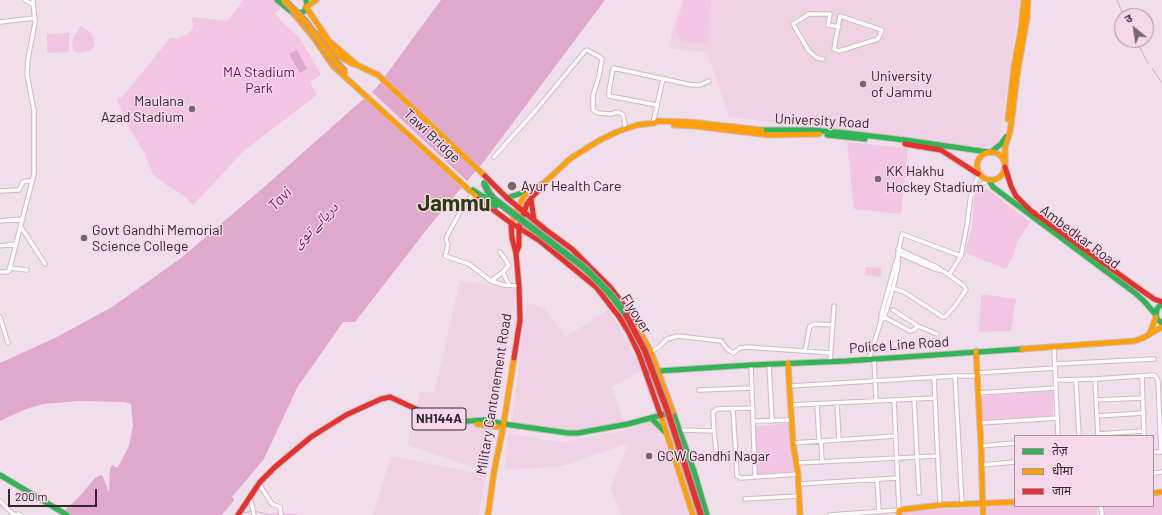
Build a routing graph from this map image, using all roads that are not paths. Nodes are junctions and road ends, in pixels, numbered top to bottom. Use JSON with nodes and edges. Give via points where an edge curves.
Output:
{"nodes":[{"id":1,"x":25,"y":0,"type":"edge"},
{"id":2,"x":277,"y":0,"type":"edge"},
{"id":3,"x":284,"y":0,"type":"edge"},
{"id":4,"x":289,"y":0,"type":"edge"},
{"id":5,"x":306,"y":0,"type":"edge"},
{"id":6,"x":316,"y":0,"type":"edge"},
{"id":7,"x":1024,"y":0,"type":"edge"},
{"id":8,"x":1028,"y":0,"type":"edge"},
{"id":9,"x":33,"y":2,"type":"edge"},
{"id":10,"x":306,"y":8,"type":"junction"},
{"id":11,"x":291,"y":12,"type":"junction"},
{"id":12,"x":35,"y":18,"type":"junction"},
{"id":13,"x":0,"y":22,"type":"edge"},
{"id":14,"x":839,"y":28,"type":"junction"},
{"id":15,"x":823,"y":59,"type":"dead end"},
{"id":16,"x":358,"y":65,"type":"junction"},
{"id":17,"x":663,"y":79,"type":"junction"},
{"id":18,"x":709,"y":81,"type":"dead end"},
{"id":19,"x":360,"y":87,"type":"junction"},
{"id":20,"x":657,"y":105,"type":"junction"},
{"id":21,"x":654,"y":123,"type":"junction"},
{"id":22,"x":626,"y":129,"type":"junction"},
{"id":23,"x":938,"y":147,"type":"junction"},
{"id":24,"x":989,"y":152,"type":"junction"},
{"id":25,"x":494,"y":157,"type":"dead end"},
{"id":26,"x":1005,"y":165,"type":"junction"},
{"id":27,"x":481,"y":172,"type":"junction"},
{"id":28,"x":978,"y":174,"type":"junction"},
{"id":29,"x":33,"y":180,"type":"junction"},
{"id":30,"x":988,"y":180,"type":"junction"},
{"id":31,"x":545,"y":182,"type":"junction"},
{"id":32,"x":536,"y":187,"type":"junction"},
{"id":33,"x":470,"y":189,"type":"junction"},
{"id":34,"x":0,"y":191,"type":"edge"},
{"id":35,"x":971,"y":196,"type":"junction"},
{"id":36,"x":507,"y":198,"type":"junction"},
{"id":37,"x":531,"y":199,"type":"junction"},
{"id":38,"x":518,"y":208,"type":"junction"},
{"id":39,"x":524,"y":212,"type":"junction"},
{"id":40,"x":23,"y":219,"type":"junction"},
{"id":41,"x":534,"y":220,"type":"junction"},
{"id":42,"x":0,"y":221,"type":"edge"},
{"id":43,"x":511,"y":223,"type":"junction"},
{"id":44,"x":21,"y":227,"type":"junction"},
{"id":45,"x":519,"y":229,"type":"junction"},
{"id":46,"x":546,"y":230,"type":"junction"},
{"id":47,"x":530,"y":235,"type":"junction"},
{"id":48,"x":16,"y":244,"type":"junction"},
{"id":49,"x":0,"y":246,"type":"edge"},
{"id":50,"x":898,"y":251,"type":"junction"},
{"id":51,"x":500,"y":252,"type":"dead end"},
{"id":52,"x":516,"y":253,"type":"junction"},
{"id":53,"x":960,"y":256,"type":"junction"},
{"id":54,"x":44,"y":264,"type":"dead end"},
{"id":55,"x":10,"y":268,"type":"junction"},
{"id":56,"x":27,"y":270,"type":"dead end"},
{"id":57,"x":0,"y":272,"type":"edge"},
{"id":58,"x":503,"y":272,"type":"junction"},
{"id":59,"x":949,"y":275,"type":"junction"},
{"id":60,"x":491,"y":280,"type":"junction"},
{"id":61,"x":509,"y":285,"type":"junction"},
{"id":62,"x":519,"y":286,"type":"junction"},
{"id":63,"x":891,"y":288,"type":"junction"},
{"id":64,"x":1162,"y":302,"type":"edge"},
{"id":65,"x":834,"y":306,"type":"dead end"},
{"id":66,"x":893,"y":310,"type":"dead end"},
{"id":67,"x":1156,"y":316,"type":"junction"},
{"id":68,"x":0,"y":317,"type":"edge"},
{"id":69,"x":883,"y":317,"type":"junction"},
{"id":70,"x":1162,"y":323,"type":"edge"},
{"id":71,"x":833,"y":325,"type":"junction"},
{"id":72,"x":918,"y":326,"type":"junction"},
{"id":73,"x":1162,"y":327,"type":"edge"},
{"id":74,"x":1150,"y":333,"type":"junction"},
{"id":75,"x":937,"y":334,"type":"dead end"},
{"id":76,"x":8,"y":343,"type":"dead end"},
{"id":77,"x":1054,"y":347,"type":"junction"},
{"id":78,"x":805,"y":351,"type":"junction"},
{"id":79,"x":976,"y":351,"type":"junction"},
{"id":80,"x":651,"y":352,"type":"junction"},
{"id":81,"x":831,"y":353,"type":"junction"},
{"id":82,"x":871,"y":359,"type":"junction"},
{"id":83,"x":1154,"y":359,"type":"dead end"},
{"id":84,"x":830,"y":362,"type":"junction"},
{"id":85,"x":788,"y":363,"type":"junction"},
{"id":86,"x":655,"y":364,"type":"junction"},
{"id":87,"x":769,"y":364,"type":"junction"},
{"id":88,"x":751,"y":365,"type":"junction"},
{"id":89,"x":1055,"y":366,"type":"junction"},
{"id":90,"x":658,"y":371,"type":"junction"},
{"id":91,"x":670,"y":371,"type":"junction"},
{"id":92,"x":646,"y":373,"type":"junction"},
{"id":93,"x":977,"y":374,"type":"junction"},
{"id":94,"x":956,"y":376,"type":"junction"},
{"id":95,"x":1142,"y":376,"type":"junction"},
{"id":96,"x":934,"y":378,"type":"junction"},
{"id":97,"x":1096,"y":379,"type":"junction"},
{"id":98,"x":661,"y":380,"type":"junction"},
{"id":99,"x":1056,"y":380,"type":"junction"},
{"id":100,"x":1076,"y":380,"type":"junction"},
{"id":101,"x":875,"y":381,"type":"junction"},
{"id":102,"x":790,"y":386,"type":"junction"},
{"id":103,"x":752,"y":388,"type":"junction"},
{"id":104,"x":1056,"y":388,"type":"junction"},
{"id":105,"x":699,"y":390,"type":"dead end"},
{"id":106,"x":978,"y":393,"type":"junction"},
{"id":107,"x":935,"y":398,"type":"junction"},
{"id":108,"x":1143,"y":398,"type":"junction"},
{"id":109,"x":914,"y":399,"type":"junction"},
{"id":110,"x":894,"y":400,"type":"junction"},
{"id":111,"x":1096,"y":400,"type":"junction"},
{"id":112,"x":876,"y":401,"type":"junction"},
{"id":113,"x":837,"y":403,"type":"junction"},
{"id":114,"x":817,"y":404,"type":"junction"},
{"id":115,"x":791,"y":405,"type":"junction"},
{"id":116,"x":752,"y":408,"type":"junction"},
{"id":117,"x":733,"y":409,"type":"junction"},
{"id":118,"x":674,"y":413,"type":"junction"},
{"id":119,"x":1144,"y":413,"type":"junction"},
{"id":120,"x":1097,"y":416,"type":"junction"},
{"id":121,"x":661,"y":417,"type":"junction"},
{"id":122,"x":1058,"y":418,"type":"junction"},
{"id":123,"x":653,"y":420,"type":"junction"},
{"id":124,"x":772,"y":420,"type":"junction"},
{"id":125,"x":792,"y":420,"type":"junction"},
{"id":126,"x":753,"y":421,"type":"junction"},
{"id":127,"x":980,"y":423,"type":"junction"},
{"id":128,"x":504,"y":426,"type":"junction"},
{"id":129,"x":679,"y":430,"type":"junction"},
{"id":130,"x":714,"y":431,"type":"junction"},
{"id":131,"x":1144,"y":431,"type":"junction"},
{"id":132,"x":1058,"y":435,"type":"edge"},
{"id":133,"x":1079,"y":435,"type":"edge"},
{"id":134,"x":1098,"y":435,"type":"edge"},
{"id":135,"x":1144,"y":435,"type":"edge"},
{"id":136,"x":667,"y":436,"type":"junction"},
{"id":137,"x":896,"y":436,"type":"junction"},
{"id":138,"x":839,"y":440,"type":"junction"},
{"id":139,"x":820,"y":441,"type":"junction"},
{"id":140,"x":793,"y":443,"type":"junction"},
{"id":141,"x":1014,"y":444,"type":"edge"},
{"id":142,"x":981,"y":446,"type":"junction"},
{"id":143,"x":716,"y":450,"type":"dead end"},
{"id":144,"x":1161,"y":452,"type":"edge"},
{"id":145,"x":938,"y":456,"type":"junction"},
{"id":146,"x":917,"y":457,"type":"junction"},
{"id":147,"x":897,"y":458,"type":"junction"},
{"id":148,"x":822,"y":462,"type":"junction"},
{"id":149,"x":1014,"y":462,"type":"edge"},
{"id":150,"x":796,"y":463,"type":"junction"},
{"id":151,"x":982,"y":465,"type":"junction"},
{"id":152,"x":798,"y":474,"type":"junction"},
{"id":153,"x":0,"y":476,"type":"edge"},
{"id":154,"x":755,"y":476,"type":"junction"},
{"id":155,"x":898,"y":478,"type":"junction"},
{"id":156,"x":877,"y":479,"type":"junction"},
{"id":157,"x":0,"y":480,"type":"edge"},
{"id":158,"x":799,"y":484,"type":"junction"},
{"id":159,"x":261,"y":486,"type":"junction"},
{"id":160,"x":919,"y":493,"type":"dead end"},
{"id":161,"x":799,"y":496,"type":"junction"},
{"id":162,"x":745,"y":499,"type":"dead end"},
{"id":163,"x":0,"y":501,"type":"edge"},
{"id":164,"x":251,"y":501,"type":"junction"},
{"id":165,"x":1014,"y":502,"type":"edge"},
{"id":166,"x":962,"y":504,"type":"junction"},
{"id":167,"x":983,"y":504,"type":"junction"},
{"id":168,"x":940,"y":505,"type":"junction"},
{"id":169,"x":246,"y":506,"type":"junction"},
{"id":170,"x":879,"y":511,"type":"junction"},
{"id":171,"x":899,"y":512,"type":"edge"},
{"id":172,"x":58,"y":513,"type":"edge"},
{"id":173,"x":281,"y":513,"type":"edge"},
{"id":174,"x":14,"y":515,"type":"edge"},
{"id":175,"x":21,"y":515,"type":"edge"},
{"id":176,"x":67,"y":515,"type":"edge"},
{"id":177,"x":238,"y":515,"type":"edge"},
{"id":178,"x":242,"y":515,"type":"edge"},
{"id":179,"x":254,"y":515,"type":"edge"},
{"id":180,"x":488,"y":515,"type":"edge"},
{"id":181,"x":693,"y":515,"type":"edge"},
{"id":182,"x":698,"y":515,"type":"edge"},
{"id":183,"x":702,"y":515,"type":"edge"},
{"id":184,"x":707,"y":515,"type":"edge"},
{"id":185,"x":800,"y":515,"type":"edge"},
{"id":186,"x":830,"y":515,"type":"edge"},
{"id":187,"x":983,"y":515,"type":"edge"}],
"edges":[{"from":1,"to":9,"type":"street"},
{"from":2,"to":11,"type":"main road"},
{"from":3,"to":19,"type":"main road","bridge":true,"via":[[305,21],[332,58]]},
{"from":4,"to":11,"type":"main road"},
{"from":4,"to":16,"type":"main road","via":[[308,18],[335,54]]},
{"from":5,"to":10,"type":"main road"},
{"from":6,"to":10,"type":"main road"},
{"from":7,"to":24,"type":"main road","via":[[1006,136],[1001,144]]},
{"from":8,"to":26,"type":"main road","via":[[1010,132],[1005,147]]},
{"from":9,"to":12,"type":"street"},
{"from":10,"to":11,"type":"main road","via":[[301,13]]},
{"from":10,"to":16,"type":"main road","via":[[334,46]]},
{"from":11,"to":19,"type":"main road","via":[[331,63]]},
{"from":12,"to":13,"type":"street"},
{"from":12,"to":29,"type":"street","via":[[27,72],[34,111]]},
{"from":14,"to":14,"type":"street","via":[[834,49],[839,50],[878,39],[882,30],[840,16]]},
{"from":14,"to":15,"type":"street","via":[[828,25],[830,14],[809,14],[793,24],[809,51],[817,58]]},
{"from":16,"to":27,"type":"main road","via":[[378,75]]},
{"from":17,"to":18,"type":"street","via":[[698,85]]},
{"from":17,"to":20,"type":"street"},
{"from":17,"to":20,"type":"street","via":[[613,68],[609,96]]},
{"from":19,"to":33,"type":"main road","name":"Tawi Bridge"},
{"from":20,"to":21,"type":"street"},
{"from":21,"to":22,"type":"main road","name":"University Road"},
{"from":21,"to":23,"type":"main road","name":"University Road","via":[[690,122],[761,130],[825,131]]},
{"from":22,"to":25,"type":"street","via":[[622,114],[598,113],[593,110],[593,95],[602,59],[588,50]]},
{"from":22,"to":31,"type":"main road","name":"University Road","via":[[580,152]]},
{"from":23,"to":24,"type":"main road","name":"University Road"},
{"from":23,"to":28,"type":"main road","name":"University Road"},
{"from":24,"to":26,"type":"main road","via":[[1000,155]]},
{"from":24,"to":28,"type":"main road","via":[[978,161]]},
{"from":26,"to":30,"type":"main road","via":[[999,178]]},
{"from":26,"to":64,"type":"main road","via":[[1016,196],[1030,210],[1141,290]]},
{"from":27,"to":36,"type":"main road"},
{"from":27,"to":183,"type":"main road","name":"Flyover","bridge":true,"via":[[484,183],[494,199],[586,269],[625,314],[650,365]]},
{"from":28,"to":30,"type":"main road"},
{"from":28,"to":35,"type":"street"},
{"from":29,"to":34,"type":"street","via":[[23,182],[19,190]]},
{"from":29,"to":40,"type":"street"},
{"from":30,"to":35,"type":"street"},
{"from":30,"to":67,"type":"main road","name":"Ambedkar Road","via":[[1144,301]]},
{"from":31,"to":32,"type":"main road"},
{"from":31,"to":37,"type":"main road","name":"Military Cantonement Road"},
{"from":32,"to":36,"type":"main road"},
{"from":32,"to":38,"type":"main road","via":[[524,196]]},
{"from":33,"to":43,"type":"main road"},
{"from":33,"to":60,"type":"street","via":[[447,236],[445,256],[469,264]]},
{"from":33,"to":182,"type":"main road","name":"Flyover","bridge":true,"via":[[572,260],[606,294],[623,316],[642,352],[665,413]]},
{"from":35,"to":53,"type":"street"},
{"from":36,"to":38,"type":"main road"},
{"from":37,"to":39,"type":"main road","name":"Military Cantonement Road"},
{"from":37,"to":41,"type":"main road"},
{"from":38,"to":39,"type":"main road"},
{"from":38,"to":43,"type":"main road"},
{"from":39,"to":41,"type":"main road"},
{"from":39,"to":45,"type":"main road","name":"Military Cantonement Road"},
{"from":40,"to":42,"type":"street"},
{"from":40,"to":44,"type":"street"},
{"from":41,"to":46,"type":"main road"},
{"from":43,"to":45,"type":"main road"},
{"from":43,"to":52,"type":"main road"},
{"from":44,"to":48,"type":"street"},
{"from":44,"to":54,"type":"street"},
{"from":45,"to":47,"type":"main road"},
{"from":45,"to":52,"type":"main road","name":"Military Cantonement Road","via":[[520,238]]},
{"from":46,"to":47,"type":"main road","via":[[532,224],[527,229]]},
{"from":46,"to":80,"type":"main road","via":[[572,249],[612,288],[629,312]]},
{"from":47,"to":92,"type":"main road","via":[[581,274],[607,300],[629,333]]},
{"from":48,"to":49,"type":"street"},
{"from":48,"to":55,"type":"street"},
{"from":50,"to":53,"type":"street","via":[[902,234]]},
{"from":50,"to":59,"type":"street","via":[[935,266]]},
{"from":50,"to":63,"type":"street"},
{"from":51,"to":58,"type":"street","via":[[509,265]]},
{"from":52,"to":62,"type":"main road","name":"Military Cantonement Road"},
{"from":53,"to":59,"type":"street"},
{"from":55,"to":56,"type":"street"},
{"from":55,"to":57,"type":"street","via":[[8,272]]},
{"from":58,"to":60,"type":"street"},
{"from":58,"to":61,"type":"street"},
{"from":59,"to":63,"type":"street","via":[[966,290],[945,317],[904,292]]},
{"from":60,"to":61,"type":"street"},
{"from":61,"to":62,"type":"street"},
{"from":62,"to":128,"type":"main road","name":"Military Cantonement Road","via":[[520,320]]},
{"from":63,"to":69,"type":"street"},
{"from":64,"to":67,"type":"main road"},
{"from":65,"to":71,"type":"street"},
{"from":66,"to":72,"type":"street"},
{"from":67,"to":70,"type":"main road","name":"Ambedkar Road"},
{"from":67,"to":74,"type":"main road"},
{"from":68,"to":76,"type":"street"},
{"from":69,"to":72,"type":"street","via":[[910,331]]},
{"from":69,"to":82,"type":"street"},
{"from":71,"to":78,"type":"street","via":[[810,326]]},
{"from":71,"to":81,"type":"street"},
{"from":72,"to":75,"type":"street"},
{"from":73,"to":74,"type":"main road","name":"Police Line Road"},
{"from":74,"to":77,"type":"main road","name":"Police Line Road","via":[[1134,341]]},
{"from":77,"to":79,"type":"main road","name":"Police Line Road"},
{"from":77,"to":89,"type":"street"},
{"from":78,"to":80,"type":"street","via":[[747,347],[733,353],[721,340],[678,336],[667,339]]},
{"from":78,"to":81,"type":"street"},
{"from":79,"to":82,"type":"main road","name":"Police Line Road"},
{"from":79,"to":93,"type":"main road"},
{"from":80,"to":86,"type":"main road"},
{"from":81,"to":84,"type":"street"},
{"from":82,"to":84,"type":"main road","name":"Police Line Road"},
{"from":82,"to":101,"type":"street"},
{"from":83,"to":89,"type":"street"},
{"from":84,"to":85,"type":"main road","name":"Police Line Road"},
{"from":85,"to":87,"type":"main road","name":"Police Line Road"},
{"from":85,"to":102,"type":"main road"},
{"from":86,"to":90,"type":"main road"},
{"from":86,"to":91,"type":"main road"},
{"from":87,"to":88,"type":"main road","name":"Police Line Road"},
{"from":87,"to":124,"type":"street"},
{"from":88,"to":91,"type":"main road","name":"Police Line Road"},
{"from":88,"to":103,"type":"street"},
{"from":89,"to":93,"type":"street"},
{"from":89,"to":99,"type":"street"},
{"from":90,"to":91,"type":"main road","name":"Police Line Road"},
{"from":90,"to":92,"type":"main road","name":"Police Line Road"},
{"from":90,"to":98,"type":"main road"},
{"from":91,"to":98,"type":"main road"},
{"from":92,"to":121,"type":"main road"},
{"from":93,"to":94,"type":"street"},
{"from":93,"to":106,"type":"main road"},
{"from":94,"to":96,"type":"street"},
{"from":94,"to":166,"type":"street"},
{"from":95,"to":97,"type":"street"},
{"from":95,"to":108,"type":"street"},
{"from":95,"to":144,"type":"street","via":[[1154,375],[1157,378]]},
{"from":96,"to":101,"type":"street"},
{"from":96,"to":107,"type":"street"},
{"from":97,"to":100,"type":"street"},
{"from":97,"to":111,"type":"street"},
{"from":98,"to":118,"type":"main road"},
{"from":99,"to":100,"type":"street"},
{"from":99,"to":104,"type":"street"},
{"from":100,"to":133,"type":"street"},
{"from":101,"to":102,"type":"street"},
{"from":101,"to":112,"type":"street"},
{"from":102,"to":115,"type":"main road"},
{"from":103,"to":105,"type":"street"},
{"from":103,"to":116,"type":"street"},
{"from":104,"to":106,"type":"street"},
{"from":104,"to":122,"type":"street"},
{"from":106,"to":127,"type":"main road"},
{"from":107,"to":109,"type":"street"},
{"from":107,"to":145,"type":"street"},
{"from":108,"to":111,"type":"street"},
{"from":108,"to":119,"type":"street"},
{"from":109,"to":110,"type":"street"},
{"from":109,"to":146,"type":"street"},
{"from":110,"to":112,"type":"street"},
{"from":110,"to":137,"type":"street"},
{"from":111,"to":120,"type":"street"},
{"from":112,"to":113,"type":"street"},
{"from":113,"to":114,"type":"street"},
{"from":113,"to":138,"type":"street"},
{"from":114,"to":115,"type":"street"},
{"from":114,"to":139,"type":"street"},
{"from":115,"to":125,"type":"main road"},
{"from":116,"to":117,"type":"street"},
{"from":116,"to":126,"type":"street"},
{"from":117,"to":130,"type":"street","via":[[713,412]]},
{"from":117,"to":154,"type":"street","via":[[737,476]]},
{"from":118,"to":121,"type":"main road","number":"NH144A"},
{"from":118,"to":129,"type":"main road"},
{"from":119,"to":120,"type":"street"},
{"from":119,"to":131,"type":"street"},
{"from":120,"to":134,"type":"street"},
{"from":121,"to":123,"type":"main road","number":"NH144A"},
{"from":121,"to":128,"type":"main road","number":"NH144A","via":[[572,433]]},
{"from":121,"to":136,"type":"main road"},
{"from":122,"to":127,"type":"street"},
{"from":122,"to":132,"type":"street"},
{"from":123,"to":128,"type":"main road","number":"NH144A","via":[[577,436],[548,435]]},
{"from":123,"to":136,"type":"main road"},
{"from":124,"to":125,"type":"street"},
{"from":124,"to":126,"type":"street"},
{"from":125,"to":140,"type":"main road"},
{"from":126,"to":154,"type":"street"},
{"from":127,"to":142,"type":"main road"},
{"from":128,"to":159,"type":"main road","number":"NH144A","via":[[452,426],[394,401],[387,401],[350,416],[324,431],[292,456]]},
{"from":128,"to":169,"type":"main road","number":"NH144A","via":[[481,420],[447,422],[396,399],[381,399],[346,415],[311,437],[266,475]]},
{"from":128,"to":180,"type":"main road","name":"Military Cantonement Road"},
{"from":129,"to":130,"type":"street"},
{"from":129,"to":184,"type":"main road"},
{"from":130,"to":143,"type":"street"},
{"from":131,"to":134,"type":"street"},
{"from":131,"to":135,"type":"street"},
{"from":136,"to":181,"type":"main road"},
{"from":137,"to":138,"type":"street"},
{"from":137,"to":147,"type":"street"},
{"from":138,"to":139,"type":"street"},
{"from":139,"to":140,"type":"street"},
{"from":139,"to":148,"type":"street"},
{"from":140,"to":150,"type":"main road"},
{"from":141,"to":142,"type":"street"},
{"from":142,"to":151,"type":"main road"},
{"from":145,"to":146,"type":"street"},
{"from":145,"to":168,"type":"street"},
{"from":146,"to":147,"type":"street"},
{"from":146,"to":160,"type":"street"},
{"from":147,"to":148,"type":"street"},
{"from":147,"to":155,"type":"street"},
{"from":148,"to":150,"type":"street"},
{"from":149,"to":151,"type":"street"},
{"from":150,"to":152,"type":"main road"},
{"from":151,"to":167,"type":"main road"},
{"from":152,"to":154,"type":"street"},
{"from":152,"to":158,"type":"main road"},
{"from":153,"to":172,"type":"main road"},
{"from":155,"to":156,"type":"street"},
{"from":155,"to":171,"type":"street"},
{"from":156,"to":158,"type":"street"},
{"from":156,"to":170,"type":"street"},
{"from":157,"to":172,"type":"main road"},
{"from":158,"to":161,"type":"main road"},
{"from":159,"to":164,"type":"main road","number":"NH144A"},
{"from":159,"to":173,"type":"street","via":[[272,504],[280,507]]},
{"from":161,"to":162,"type":"street"},
{"from":161,"to":185,"type":"main road"},
{"from":163,"to":174,"type":"street"},
{"from":164,"to":169,"type":"main road","number":"NH144A"},
{"from":164,"to":179,"type":"street"},
{"from":165,"to":167,"type":"main road"},
{"from":166,"to":167,"type":"main road"},
{"from":166,"to":168,"type":"main road"},
{"from":167,"to":187,"type":"main road"},
{"from":168,"to":171,"type":"main road"},
{"from":169,"to":177,"type":"main road","number":"NH144A"},
{"from":169,"to":178,"type":"main road","number":"NH144A"},
{"from":170,"to":171,"type":"street"},
{"from":170,"to":186,"type":"street"},
{"from":172,"to":176,"type":"main road"},
{"from":174,"to":175,"type":"street"}]}
